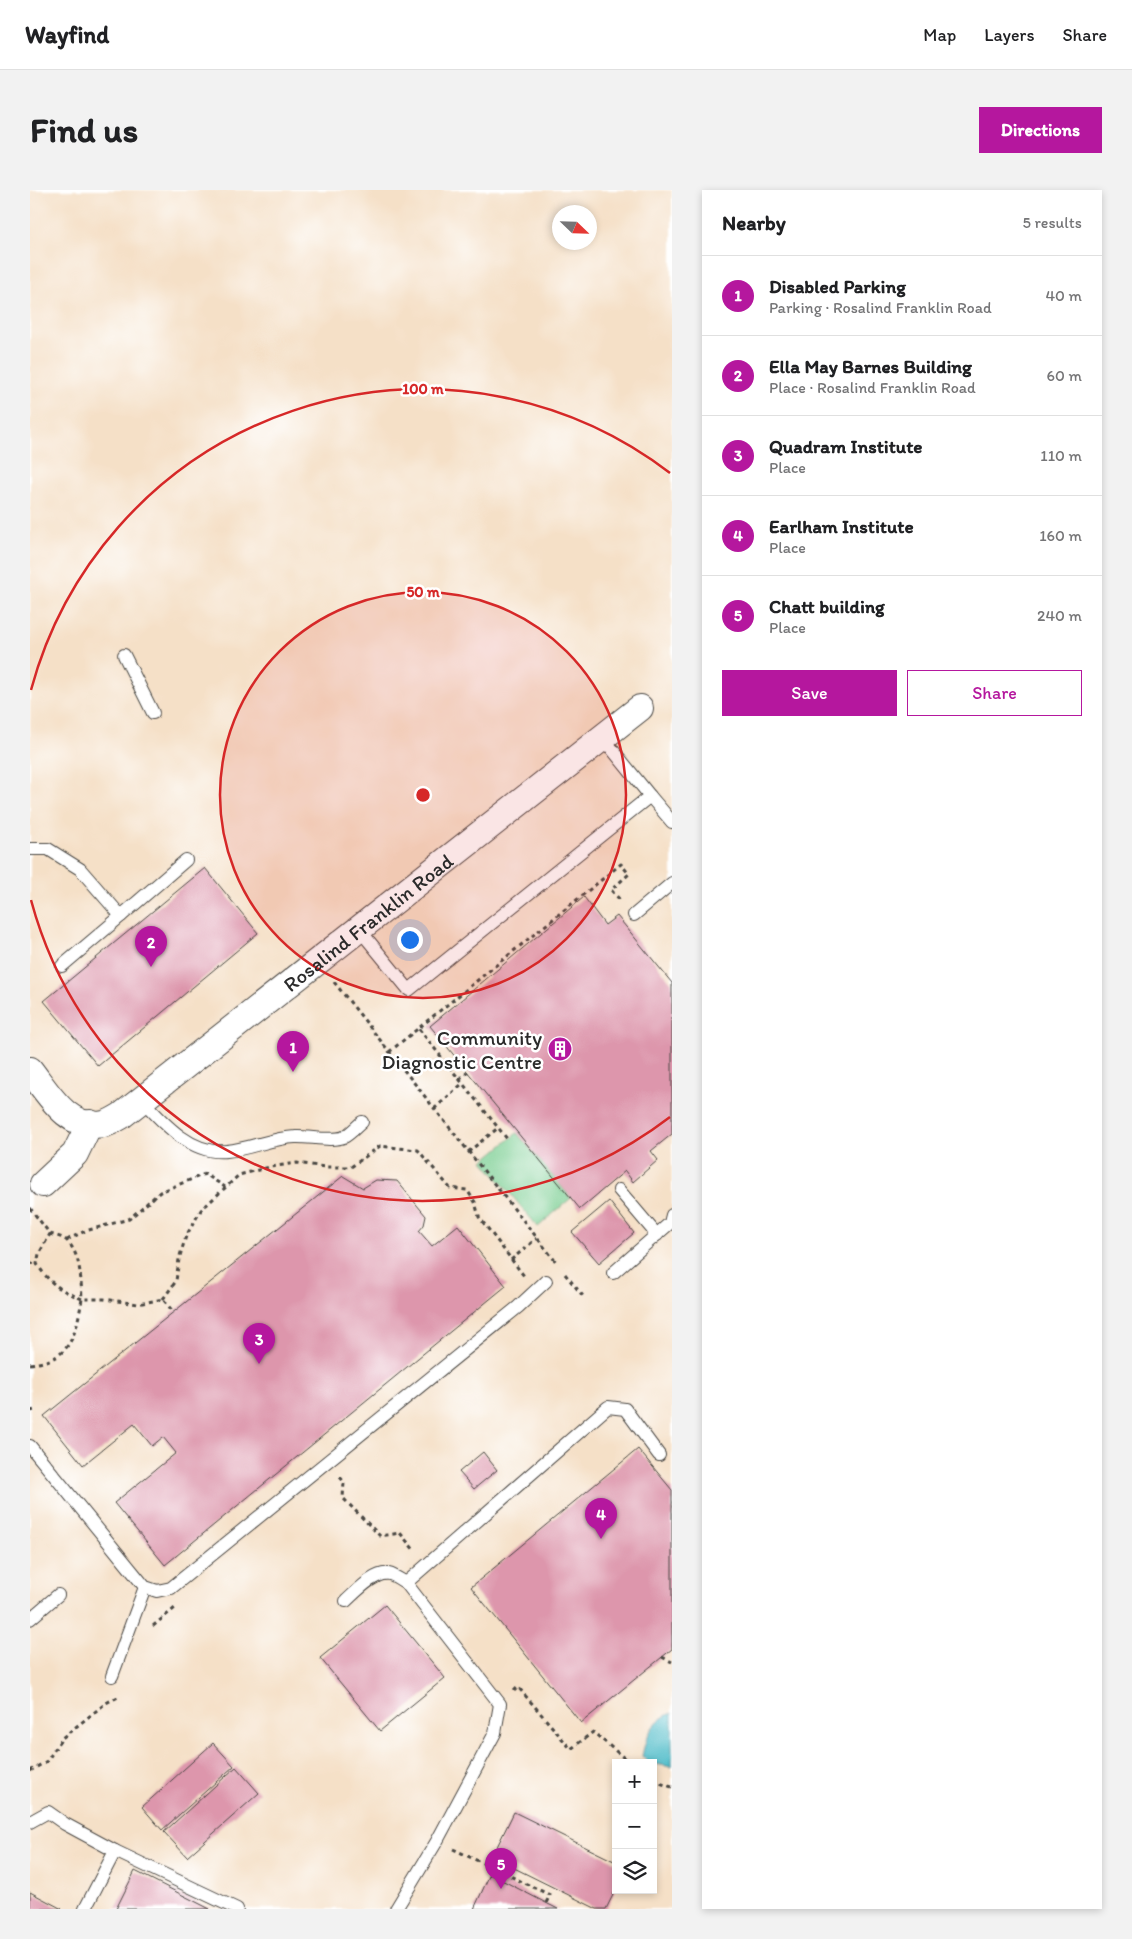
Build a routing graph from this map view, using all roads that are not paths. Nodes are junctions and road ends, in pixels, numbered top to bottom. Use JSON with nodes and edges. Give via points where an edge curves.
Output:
{"nodes":[{"id":1,"x":124,"y":655,"type":"dead end"},
{"id":2,"x":640,"y":708,"type":"dead end"},
{"id":3,"x":153,"y":713,"type":"dead end"},
{"id":4,"x":603,"y":738,"type":"junction"},
{"id":5,"x":650,"y":796,"type":"junction"},
{"id":6,"x":672,"y":822,"type":"edge"},
{"id":7,"x":30,"y":849,"type":"edge"},
{"id":8,"x":186,"y":860,"type":"dead end"},
{"id":9,"x":672,"y":883,"type":"edge"},
{"id":10,"x":634,"y":915,"type":"road end"},
{"id":11,"x":121,"y":916,"type":"junction"},
{"id":12,"x":359,"y":929,"type":"junction"},
{"id":13,"x":62,"y":966,"type":"dead end"},
{"id":14,"x":30,"y":1070,"type":"edge"},
{"id":15,"x":142,"y":1100,"type":"junction"},
{"id":16,"x":362,"y":1122,"type":"dead end"},
{"id":17,"x":90,"y":1124,"type":"junction"},
{"id":18,"x":39,"y":1187,"type":"dead end"},
{"id":19,"x":619,"y":1190,"type":"dead end"},
{"id":20,"x":672,"y":1215,"type":"edge"},
{"id":21,"x":657,"y":1235,"type":"junction"},
{"id":22,"x":613,"y":1272,"type":"dead end"},
{"id":23,"x":546,"y":1281,"type":"dead end"},
{"id":24,"x":30,"y":1446,"type":"edge"},
{"id":25,"x":659,"y":1455,"type":"dead end"},
{"id":26,"x":406,"y":1583,"type":"junction"},
{"id":27,"x":145,"y":1587,"type":"junction"},
{"id":28,"x":58,"y":1595,"type":"dead end"},
{"id":29,"x":346,"y":1601,"type":"dead end"},
{"id":30,"x":30,"y":1619,"type":"edge"},
{"id":31,"x":112,"y":1676,"type":"dead end"},
{"id":32,"x":30,"y":1822,"type":"edge"},
{"id":33,"x":115,"y":1851,"type":"junction"},
{"id":34,"x":85,"y":1909,"type":"edge"},
{"id":35,"x":237,"y":1909,"type":"edge"},
{"id":36,"x":396,"y":1909,"type":"edge"}],
"edges":[{"from":1,"to":3,"type":"lane"},
{"from":2,"to":4,"type":"street","name":"Rosalind Franklin Road"},
{"from":4,"to":5,"type":"lane"},
{"from":4,"to":12,"type":"street","name":"Rosalind Franklin Road"},
{"from":5,"to":6,"type":"lane"},
{"from":5,"to":12,"type":"lane","via":[[409,990]]},
{"from":7,"to":11,"type":"lane","via":[[48,849],[80,869]]},
{"from":8,"to":11,"type":"lane"},
{"from":9,"to":10,"type":"lane"},
{"from":11,"to":13,"type":"lane"},
{"from":12,"to":15,"type":"street","name":"Rosalind Franklin Road"},
{"from":14,"to":17,"type":"street","via":[[60,1110]]},
{"from":15,"to":16,"type":"lane","via":[[163,1123],[188,1142],[204,1149],[227,1151],[295,1137],[344,1137]]},
{"from":15,"to":17,"type":"street","name":"Rosalind Franklin Road","via":[[104,1124]]},
{"from":17,"to":18,"type":"street","via":[[74,1154]]},
{"from":19,"to":21,"type":"lane"},
{"from":20,"to":21,"type":"lane","via":[[670,1224]]},
{"from":21,"to":22,"type":"lane"},
{"from":23,"to":27,"type":"lane","via":[[171,1588],[157,1591]]},
{"from":24,"to":27,"type":"lane"},
{"from":25,"to":26,"type":"lane","via":[[625,1409],[608,1407]]},
{"from":26,"to":29,"type":"lane","via":[[388,1574],[379,1574]]},
{"from":26,"to":36,"type":"lane","via":[[500,1704],[495,1733]]},
{"from":27,"to":31,"type":"lane"},
{"from":28,"to":30,"type":"lane"},
{"from":32,"to":33,"type":"lane","via":[[48,1812]]},
{"from":33,"to":34,"type":"lane"},
{"from":33,"to":35,"type":"lane"}]}
